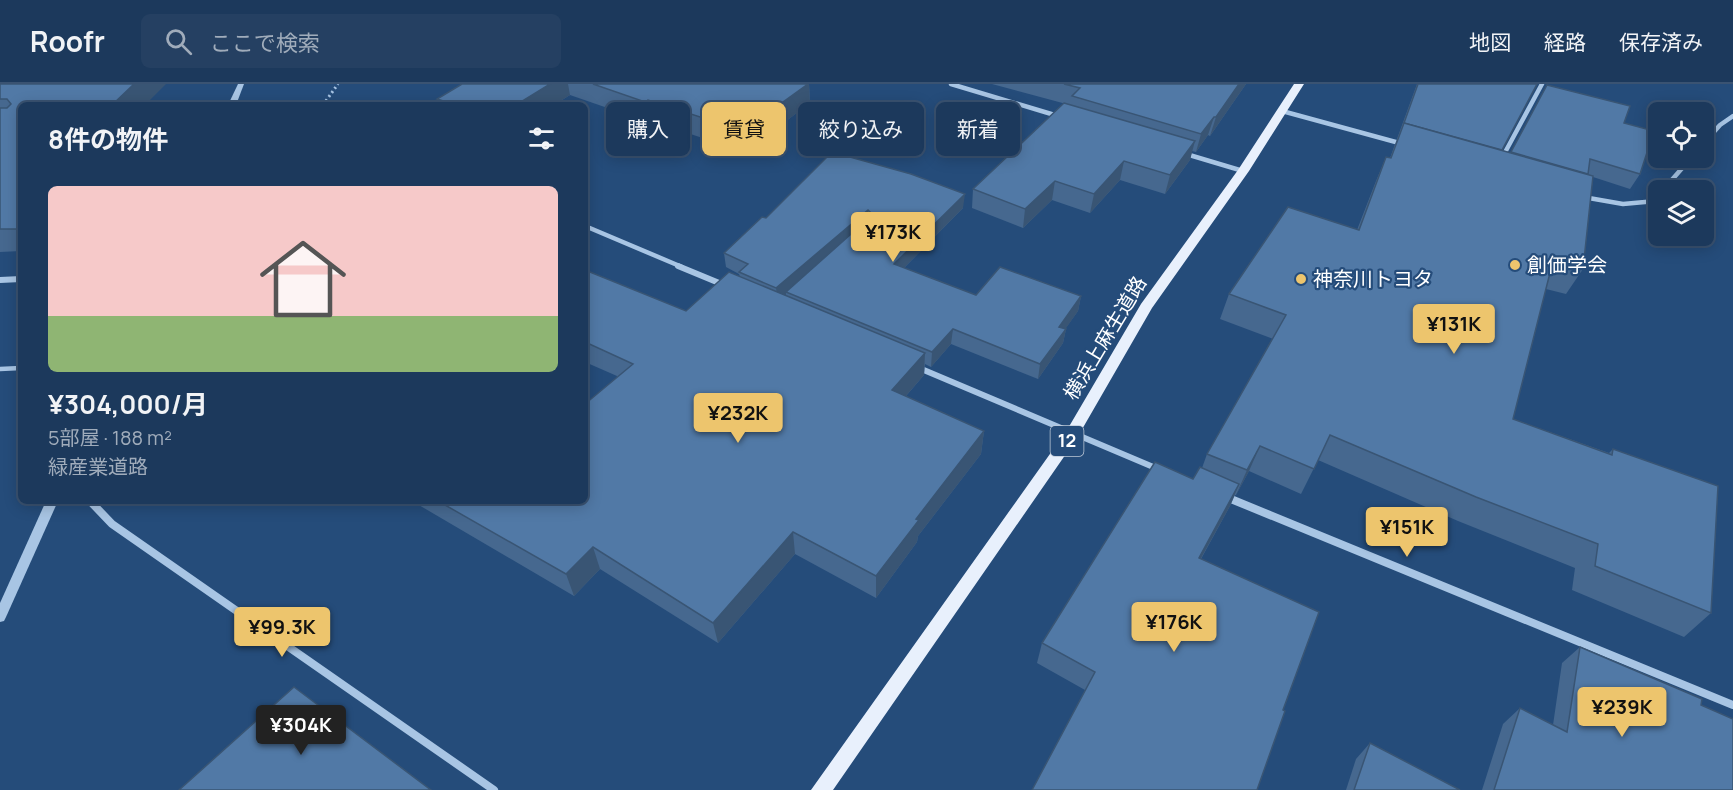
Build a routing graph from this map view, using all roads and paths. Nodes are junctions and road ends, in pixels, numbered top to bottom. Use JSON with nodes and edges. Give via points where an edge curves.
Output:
{"nodes":[{"id":1,"x":241,"y":84,"type":"edge"},
{"id":2,"x":338,"y":84,"type":"edge"},
{"id":3,"x":951,"y":84,"type":"edge"},
{"id":4,"x":1299,"y":84,"type":"edge"},
{"id":5,"x":1542,"y":84,"type":"edge"},
{"id":6,"x":233,"y":102,"type":"edge"},
{"id":7,"x":325,"y":102,"type":"edge"},
{"id":8,"x":1282,"y":111,"type":"junction"},
{"id":9,"x":1733,"y":116,"type":"edge"},
{"id":10,"x":1063,"y":117,"type":"edge"},
{"id":11,"x":1714,"y":132,"type":"edge"},
{"id":12,"x":1406,"y":145,"type":"edge"},
{"id":13,"x":1175,"y":151,"type":"edge"},
{"id":14,"x":1501,"y":160,"type":"edge"},
{"id":15,"x":1682,"y":168,"type":"edge"},
{"id":16,"x":1243,"y":171,"type":"junction"},
{"id":17,"x":1672,"y":180,"type":"edge"},
{"id":18,"x":1572,"y":194,"type":"edge"},
{"id":19,"x":1648,"y":202,"type":"edge"},
{"id":20,"x":588,"y":227,"type":"edge"},
{"id":21,"x":18,"y":279,"type":"edge"},
{"id":22,"x":0,"y":280,"type":"edge"},
{"id":23,"x":735,"y":290,"type":"edge"},
{"id":24,"x":909,"y":364,"type":"edge"},
{"id":25,"x":18,"y":368,"type":"edge"},
{"id":26,"x":0,"y":369,"type":"edge"},
{"id":27,"x":1072,"y":434,"type":"junction"},
{"id":28,"x":1171,"y":474,"type":"edge"},
{"id":29,"x":1215,"y":492,"type":"edge"},
{"id":30,"x":51,"y":504,"type":"edge"},
{"id":31,"x":93,"y":504,"type":"edge"},
{"id":32,"x":0,"y":617,"type":"edge"},
{"id":33,"x":1733,"y":705,"type":"edge"},
{"id":34,"x":494,"y":790,"type":"edge"},
{"id":35,"x":822,"y":790,"type":"edge"}],
"edges":[{"from":1,"to":6,"type":"street"},
{"from":2,"to":7,"type":"path"},
{"from":3,"to":10,"type":"street"},
{"from":4,"to":8,"type":"main road","name":"横浜上麻生道路","number":"12"},
{"from":5,"to":14,"type":"street"},
{"from":8,"to":12,"type":"street"},
{"from":8,"to":16,"type":"main road","name":"横浜上麻生道路","number":"12"},
{"from":9,"to":11,"type":"street"},
{"from":13,"to":16,"type":"street"},
{"from":15,"to":17,"type":"street"},
{"from":16,"to":27,"type":"main road","name":"横浜上麻生道路","number":"12","via":[[1146,307]]},
{"from":18,"to":19,"type":"street","via":[[1623,204]]},
{"from":20,"to":23,"type":"street"},
{"from":21,"to":22,"type":"street"},
{"from":24,"to":27,"type":"street"},
{"from":25,"to":26,"type":"lane"},
{"from":27,"to":28,"type":"street"},
{"from":27,"to":35,"type":"main road","name":"横浜上麻生道路","number":"12"},
{"from":29,"to":33,"type":"street"},
{"from":30,"to":32,"type":"street"},
{"from":31,"to":34,"type":"street","via":[[112,524]]}]}
